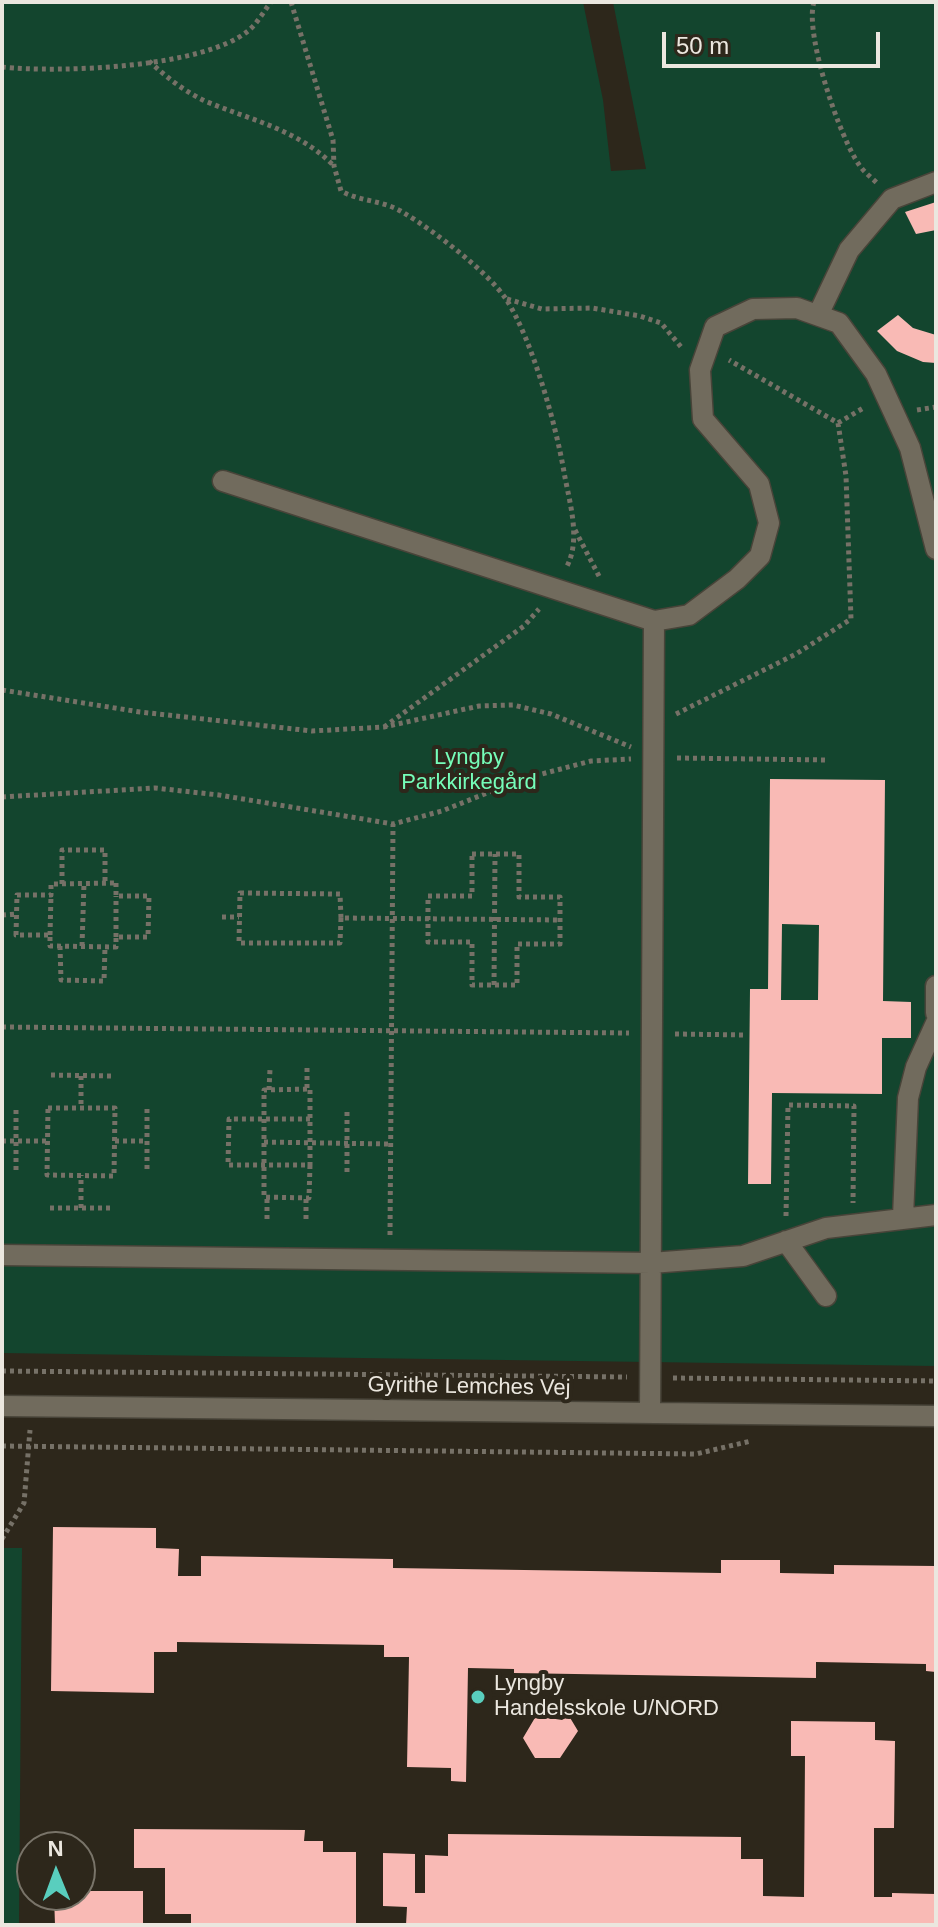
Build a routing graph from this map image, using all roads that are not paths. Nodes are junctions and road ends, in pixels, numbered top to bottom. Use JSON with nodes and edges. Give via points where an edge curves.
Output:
{"nodes":[{"id":1,"x":936,"y":182,"type":"edge"},
{"id":2,"x":818,"y":315,"type":"junction"},
{"id":3,"x":223,"y":481,"type":"dead end"},
{"id":4,"x":936,"y":549,"type":"edge"},
{"id":5,"x":654,"y":621,"type":"junction"},
{"id":6,"x":936,"y":986,"type":"edge"},
{"id":7,"x":936,"y":1013,"type":"edge"},
{"id":8,"x":936,"y":1023,"type":"edge"},
{"id":9,"x":936,"y":1215,"type":"edge"},
{"id":10,"x":903,"y":1217,"type":"junction"},
{"id":11,"x":786,"y":1241,"type":"junction"},
{"id":12,"x":2,"y":1255,"type":"edge"},
{"id":13,"x":651,"y":1263,"type":"junction"},
{"id":14,"x":826,"y":1296,"type":"dead end"},
{"id":15,"x":2,"y":1406,"type":"edge"},
{"id":16,"x":650,"y":1413,"type":"junction"},
{"id":17,"x":936,"y":1416,"type":"edge"}],
"edges":[{"from":1,"to":2,"type":"street","via":[[892,199],[849,250]]},
{"from":2,"to":4,"type":"street","via":[[839,323],[876,374],[910,448]]},
{"from":2,"to":5,"type":"street","via":[[797,308],[753,309],[715,327],[700,370],[703,419],[759,484],[769,523],[760,556],[737,579],[689,615]]},
{"from":3,"to":5,"type":"street"},
{"from":5,"to":13,"type":"street"},
{"from":6,"to":7,"type":"street"},
{"from":8,"to":10,"type":"street","via":[[908,1098]]},
{"from":9,"to":10,"type":"street"},
{"from":10,"to":11,"type":"street","via":[[826,1228]]},
{"from":11,"to":13,"type":"street","via":[[743,1256]]},
{"from":11,"to":14,"type":"street"},
{"from":12,"to":13,"type":"street"},
{"from":13,"to":16,"type":"street"},
{"from":15,"to":16,"type":"street","name":"Gyrithe Lemches Vej"},
{"from":16,"to":17,"type":"street","name":"Gyrithe Lemches Vej"}]}
